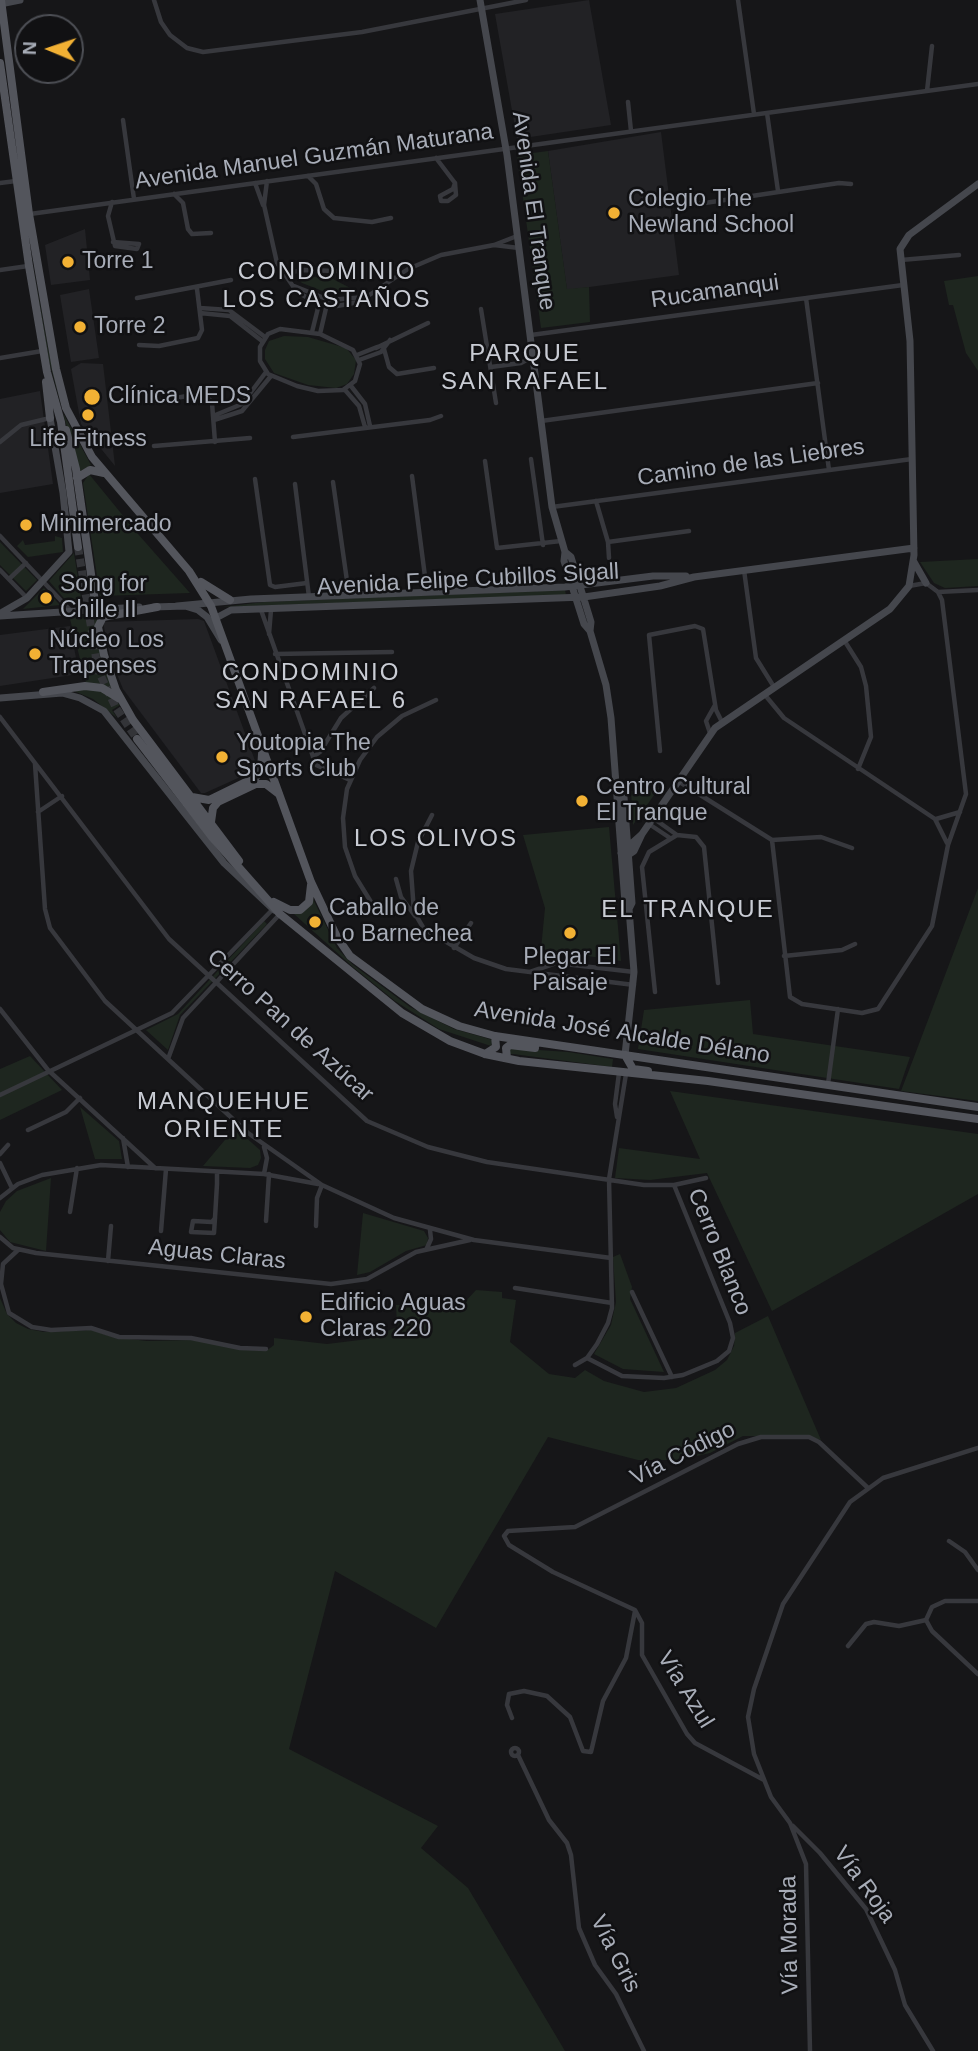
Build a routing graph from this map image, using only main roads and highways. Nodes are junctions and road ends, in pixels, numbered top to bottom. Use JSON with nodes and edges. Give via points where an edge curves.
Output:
{"nodes":[{"id":1,"x":20,"y":0,"type":"edge"},
{"id":2,"x":1,"y":2,"type":"edge"},
{"id":3,"x":480,"y":3,"type":"edge"},
{"id":4,"x":0,"y":63,"type":"edge"},
{"id":5,"x":2,"y":95,"type":"edge"},
{"id":6,"x":977,"y":186,"type":"edge"},
{"id":7,"x":47,"y":372,"type":"junction"},
{"id":8,"x":50,"y":418,"type":"joint"},
{"id":9,"x":61,"y":422,"type":"junction"},
{"id":10,"x":107,"y":474,"type":"junction"},
{"id":11,"x":78,"y":478,"type":"junction"},
{"id":12,"x":78,"y":547,"type":"tunnel mouth"},
{"id":13,"x":914,"y":548,"type":"junction"},
{"id":14,"x":914,"y":562,"type":"junction"},
{"id":15,"x":189,"y":571,"type":"junction"},
{"id":16,"x":694,"y":577,"type":"junction"},
{"id":17,"x":926,"y":583,"type":"road end"},
{"id":18,"x":576,"y":586,"type":"junction"},
{"id":19,"x":524,"y":589,"type":"junction"},
{"id":20,"x":579,"y":597,"type":"junction"},
{"id":21,"x":274,"y":599,"type":"junction"},
{"id":22,"x":230,"y":600,"type":"junction"},
{"id":23,"x":499,"y":601,"type":"junction"},
{"id":24,"x":209,"y":602,"type":"junction"},
{"id":25,"x":177,"y":606,"type":"junction"},
{"id":26,"x":157,"y":607,"type":"junction"},
{"id":27,"x":96,"y":609,"type":"junction"},
{"id":28,"x":261,"y":610,"type":"junction"},
{"id":29,"x":0,"y":615,"type":"edge"},
{"id":30,"x":216,"y":618,"type":"junction"},
{"id":31,"x":225,"y":645,"type":"junction"},
{"id":32,"x":43,"y":692,"type":"junction"},
{"id":33,"x":0,"y":698,"type":"edge"},
{"id":34,"x":120,"y":699,"type":"junction"},
{"id":35,"x":137,"y":739,"type":"tunnel mouth"},
{"id":36,"x":263,"y":750,"type":"junction"},
{"id":37,"x":618,"y":789,"type":"junction"},
{"id":38,"x":279,"y":794,"type":"junction"},
{"id":39,"x":192,"y":797,"type":"junction"},
{"id":40,"x":211,"y":822,"type":"junction"},
{"id":41,"x":647,"y":827,"type":"junction"},
{"id":42,"x":626,"y":828,"type":"junction"},
{"id":43,"x":627,"y":847,"type":"junction"},
{"id":44,"x":624,"y":856,"type":"junction"},
{"id":45,"x":251,"y":881,"type":"junction"},
{"id":46,"x":312,"y":882,"type":"junction"},
{"id":47,"x":269,"y":899,"type":"junction"},
{"id":48,"x":276,"y":912,"type":"junction"},
{"id":49,"x":495,"y":1036,"type":"junction"},
{"id":50,"x":554,"y":1046,"type":"junction"},
{"id":51,"x":485,"y":1054,"type":"junction"},
{"id":52,"x":625,"y":1055,"type":"junction"},
{"id":53,"x":507,"y":1058,"type":"junction"},
{"id":54,"x":689,"y":1079,"type":"junction"},
{"id":55,"x":978,"y":1107,"type":"edge"},
{"id":56,"x":978,"y":1119,"type":"edge"}],
"edges":[{"from":1,"to":2,"type":"main road"},
{"from":2,"to":10,"type":"main road","name":"Avenida José Alcalde Délano","via":[[29,214],[62,396],[81,440]]},
{"from":3,"to":18,"type":"main road","name":"Avenida El Tranque","via":[[506,148],[552,507],[565,552],[571,557]]},
{"from":4,"to":5,"type":"main road"},
{"from":5,"to":7,"type":"main road"},
{"from":6,"to":13,"type":"main road","via":[[909,235],[901,246],[910,341]]},
{"from":7,"to":8,"type":"main road"},
{"from":7,"to":9,"type":"main road"},
{"from":8,"to":29,"type":"main road","via":[[70,547],[66,558],[27,598]]},
{"from":9,"to":11,"type":"main road"},
{"from":9,"to":12,"type":"main road"},
{"from":10,"to":11,"type":"main road","via":[[90,470]]},
{"from":10,"to":15,"type":"main road","name":"Avenida José Alcalde Délano"},
{"from":11,"to":27,"type":"main road"},
{"from":13,"to":14,"type":"main road"},
{"from":13,"to":16,"type":"main road"},
{"from":14,"to":17,"type":"main road"},
{"from":14,"to":41,"type":"main road","via":[[909,586],[894,606],[710,733]]},
{"from":15,"to":22,"type":"main road","via":[[209,590]]},
{"from":15,"to":24,"type":"main road","name":"Avenida José Alcalde Délano"},
{"from":16,"to":18,"type":"main road","name":"Avenida Felipe Cubillos Sigall","via":[[661,575]]},
{"from":16,"to":20,"type":"main road","name":"Avenida Felipe Cubillos Sigall"},
{"from":18,"to":19,"type":"main road","name":"Avenida Felipe Cubillos Sigall"},
{"from":18,"to":20,"type":"main road","name":"Avenida El Tranque"},
{"from":19,"to":21,"type":"main road","name":"Avenida Felipe Cubillos Sigall"},
{"from":19,"to":23,"type":"main road","via":[[524,594]]},
{"from":20,"to":23,"type":"main road","name":"Avenida Felipe Cubillos Sigall"},
{"from":20,"to":37,"type":"main road","name":"Avenida El Tranque","via":[[592,622],[590,631],[608,700]]},
{"from":21,"to":22,"type":"main road","name":"Avenida Felipe Cubillos Sigall"},
{"from":21,"to":28,"type":"main road","via":[[263,603]]},
{"from":22,"to":24,"type":"main road","name":"Avenida Felipe Cubillos Sigall"},
{"from":23,"to":28,"type":"main road","name":"Avenida Felipe Cubillos Sigall"},
{"from":24,"to":25,"type":"main road","name":"Avenida Felipe Cubillos Sigall"},
{"from":24,"to":30,"type":"main road","name":"Avenida José Alcalde Délano"},
{"from":25,"to":26,"type":"main road","name":"Avenida Felipe Cubillos Sigall"},
{"from":25,"to":31,"type":"main road","via":[[203,612]]},
{"from":26,"to":27,"type":"main road","name":"Avenida Felipe Cubillos Sigall"},
{"from":26,"to":34,"type":"main road","via":[[107,615],[99,623],[104,655]]},
{"from":27,"to":29,"type":"main road","name":"Avenida Felipe Cubillos Sigall"},
{"from":28,"to":30,"type":"main road","name":"Avenida Felipe Cubillos Sigall","via":[[227,611]]},
{"from":30,"to":31,"type":"main road","name":"Avenida José Alcalde Délano"},
{"from":31,"to":36,"type":"main road","name":"Avenida José Alcalde Délano"},
{"from":32,"to":33,"type":"main road","name":"Avenida José Alcalde Délano"},
{"from":32,"to":34,"type":"main road","via":[[85,685],[102,688]]},
{"from":32,"to":48,"type":"main road","name":"Avenida José Alcalde Délano","via":[[80,698],[109,715],[202,838],[236,877]]},
{"from":34,"to":39,"type":"main road"},
{"from":35,"to":45,"type":"main road","name":"Avenida José Alcalde Délano"},
{"from":36,"to":38,"type":"main road","name":"Avenida José Alcalde Délano"},
{"from":36,"to":39,"type":"main road","via":[[256,777],[209,800]]},
{"from":37,"to":42,"type":"main road","name":"Avenida El Tranque","via":[[624,797]]},
{"from":37,"to":44,"type":"main road","name":"Avenida El Tranque"},
{"from":38,"to":40,"type":"main road","via":[[266,784],[256,784],[218,802]]},
{"from":38,"to":46,"type":"main road","name":"Avenida José Alcalde Délano"},
{"from":39,"to":40,"type":"main road"},
{"from":40,"to":45,"type":"main road"},
{"from":41,"to":42,"type":"main road","via":[[631,832]]},
{"from":41,"to":43,"type":"main road"},
{"from":41,"to":44,"type":"main road"},
{"from":42,"to":43,"type":"main road","name":"Avenida El Tranque"},
{"from":43,"to":44,"type":"main road"},
{"from":44,"to":52,"type":"main road","name":"Avenida El Tranque","via":[[634,972]]},
{"from":45,"to":47,"type":"main road","name":"Avenida José Alcalde Délano"},
{"from":46,"to":47,"type":"main road","via":[[309,902],[300,910]]},
{"from":46,"to":49,"type":"main road","name":"Avenida José Alcalde Délano","via":[[337,937],[358,964],[422,1009]]},
{"from":47,"to":48,"type":"main road","name":"Avenida José Alcalde Délano"},
{"from":48,"to":51,"type":"main road","name":"Avenida José Alcalde Délano","via":[[411,1019]]},
{"from":49,"to":50,"type":"main road","name":"Avenida José Alcalde Délano"},
{"from":49,"to":51,"type":"main road","via":[[496,1047]]},
{"from":50,"to":52,"type":"main road","name":"Avenida José Alcalde Délano"},
{"from":50,"to":53,"type":"main road","via":[[550,1050],[510,1045]]},
{"from":51,"to":53,"type":"main road","name":"Avenida José Alcalde Délano"},
{"from":52,"to":54,"type":"main road","via":[[633,1069]]},
{"from":52,"to":55,"type":"main road","name":"Avenida José Alcalde Délano"},
{"from":53,"to":54,"type":"main road","name":"Avenida José Alcalde Délano"},
{"from":54,"to":56,"type":"main road","name":"Avenida José Alcalde Délano"}]}
